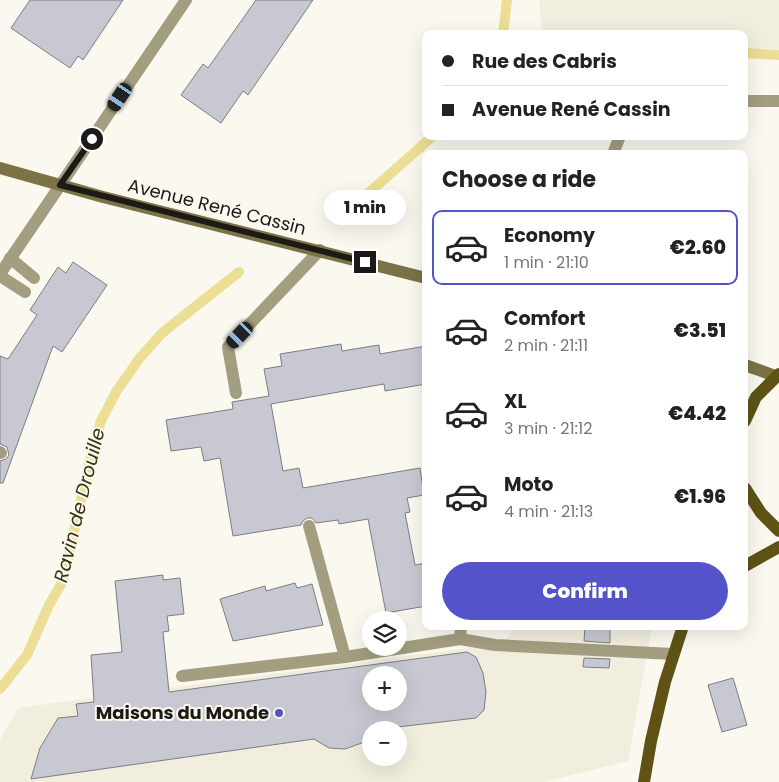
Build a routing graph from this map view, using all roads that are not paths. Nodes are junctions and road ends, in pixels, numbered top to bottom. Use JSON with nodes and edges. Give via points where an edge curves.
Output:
{"nodes":[{"id":1,"x":186,"y":0,"type":"edge"},
{"id":2,"x":748,"y":101,"type":"edge"},
{"id":3,"x":779,"y":101,"type":"edge"},
{"id":4,"x":0,"y":168,"type":"edge"},
{"id":5,"x":60,"y":185,"type":"junction"},
{"id":6,"x":320,"y":250,"type":"junction"},
{"id":7,"x":10,"y":258,"type":"junction"},
{"id":8,"x":0,"y":275,"type":"edge"},
{"id":9,"x":422,"y":277,"type":"edge"},
{"id":10,"x":34,"y":278,"type":"dead end"},
{"id":11,"x":26,"y":292,"type":"dead end"},
{"id":12,"x":748,"y":365,"type":"edge"},
{"id":13,"x":777,"y":375,"type":"edge"},
{"id":14,"x":236,"y":393,"type":"dead end"},
{"id":15,"x":748,"y":414,"type":"edge"},
{"id":16,"x":748,"y":493,"type":"edge"},
{"id":17,"x":309,"y":526,"type":"dead end"},
{"id":18,"x":779,"y":531,"type":"edge"},
{"id":19,"x":779,"y":547,"type":"edge"},
{"id":20,"x":748,"y":564,"type":"edge"},
{"id":21,"x":683,"y":630,"type":"edge"},
{"id":22,"x":461,"y":633,"type":"edge"},
{"id":23,"x":673,"y":654,"type":"junction"},
{"id":24,"x":345,"y":657,"type":"junction"},
{"id":25,"x":182,"y":676,"type":"dead end"},
{"id":26,"x":644,"y":782,"type":"edge"}],
"edges":[{"from":1,"to":5,"type":"street"},
{"from":2,"to":3,"type":"street"},
{"from":4,"to":5,"type":"main road","name":"Avenue René Cassin"},
{"from":5,"to":6,"type":"main road","name":"Avenue René Cassin"},
{"from":5,"to":7,"type":"street"},
{"from":6,"to":9,"type":"main road","name":"Avenue René Cassin"},
{"from":6,"to":14,"type":"street","via":[[228,347]]},
{"from":7,"to":8,"type":"street"},
{"from":7,"to":10,"type":"street"},
{"from":8,"to":11,"type":"street"},
{"from":12,"to":13,"type":"main road"},
{"from":13,"to":15,"type":"main road","via":[[756,397]]},
{"from":16,"to":18,"type":"main road","via":[[761,513]]},
{"from":17,"to":24,"type":"street"},
{"from":19,"to":20,"type":"main road"},
{"from":21,"to":23,"type":"main road"},
{"from":22,"to":23,"type":"street","via":[[495,645]]},
{"from":22,"to":24,"type":"street"},
{"from":23,"to":26,"type":"main road","via":[[650,741]]},
{"from":24,"to":25,"type":"street"}]}
